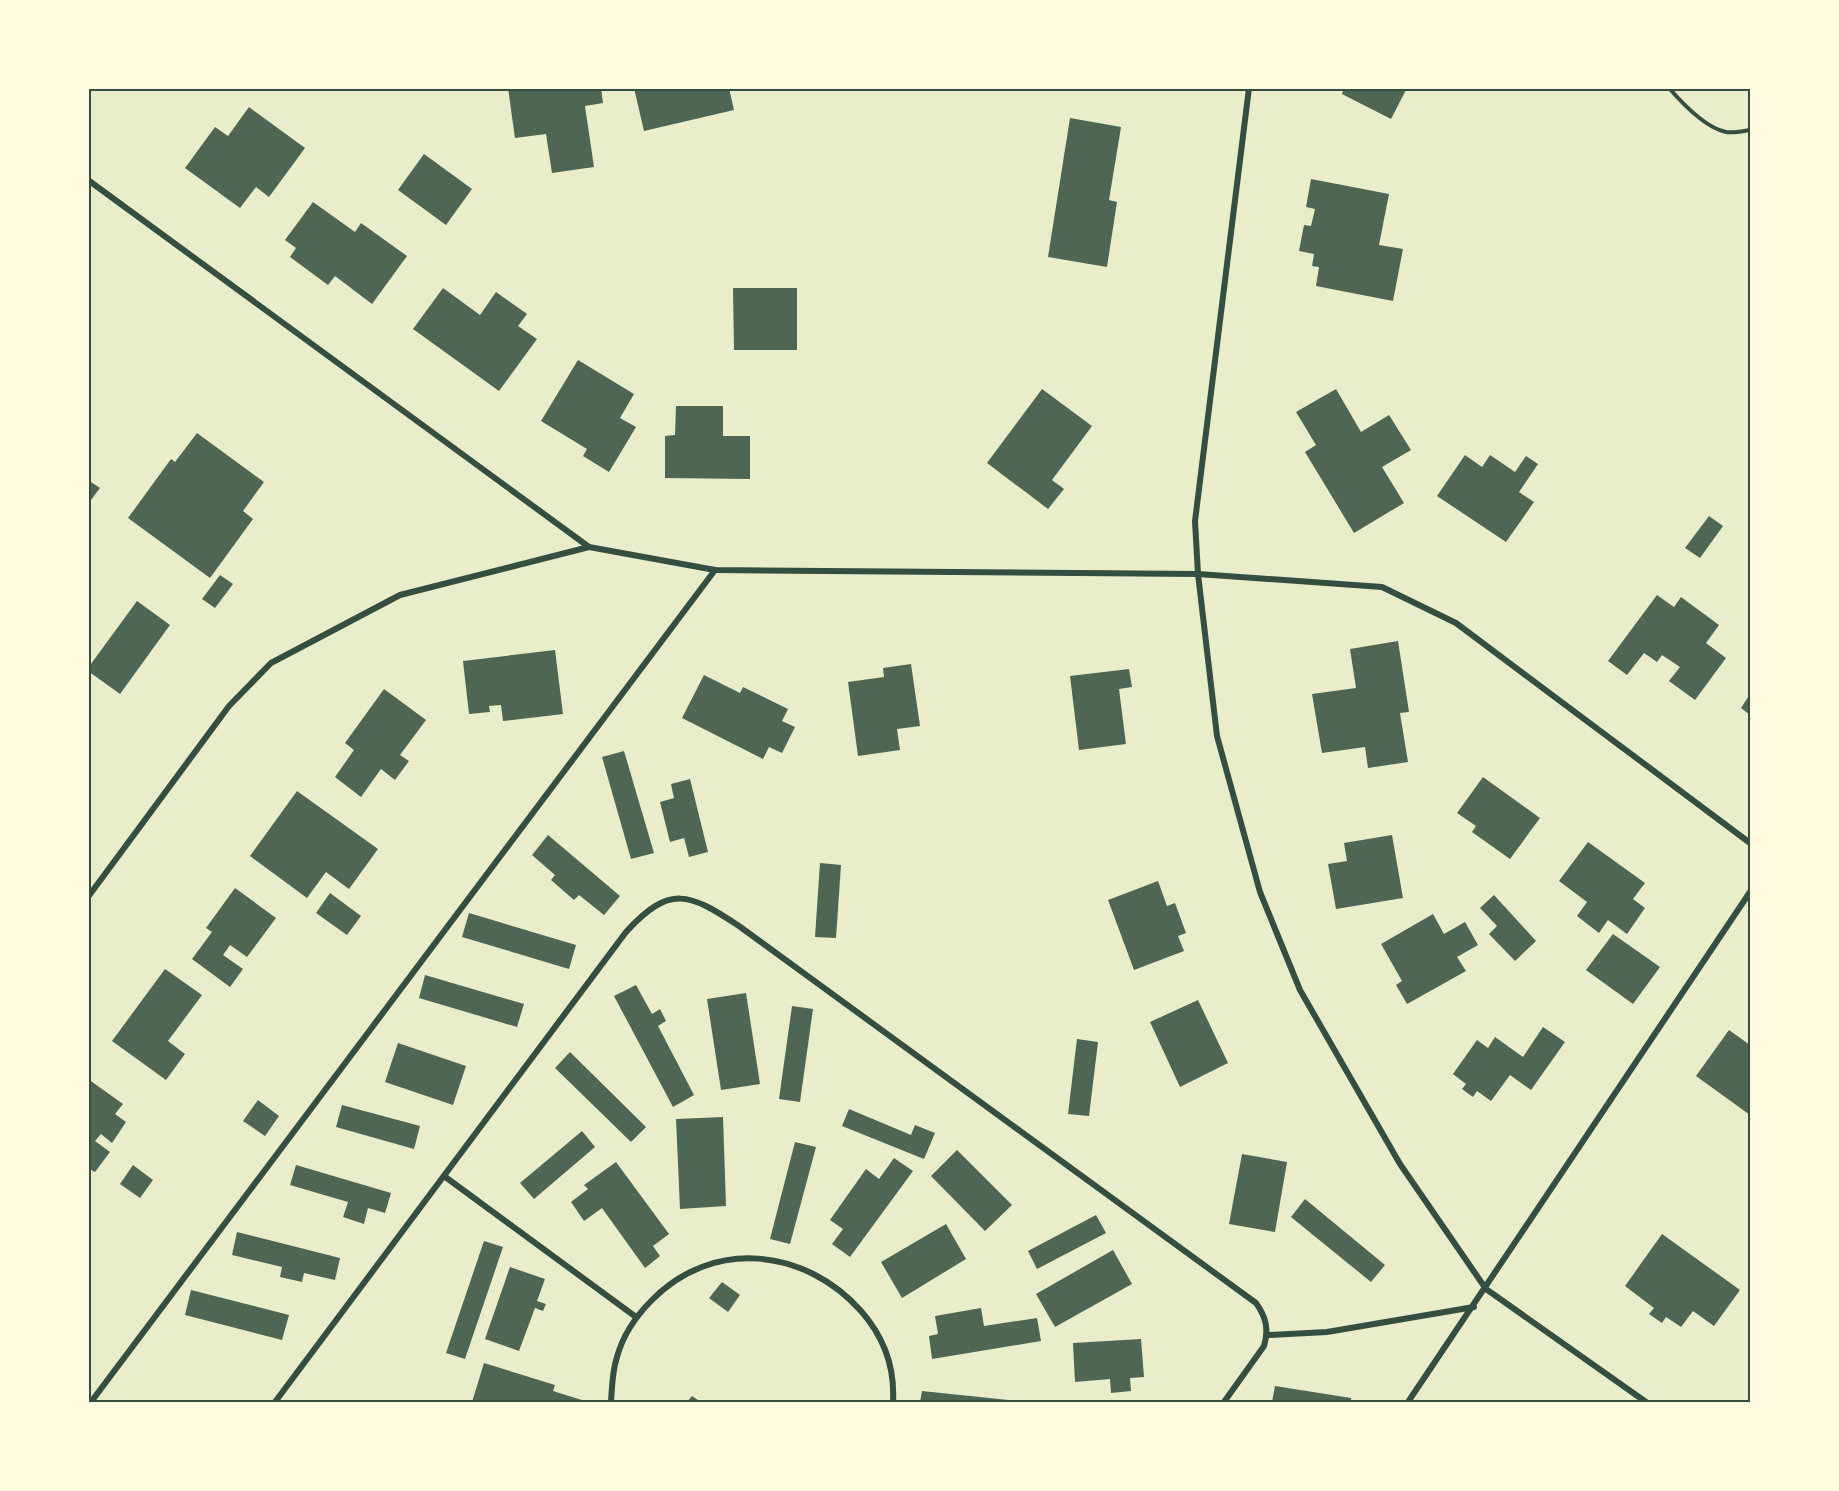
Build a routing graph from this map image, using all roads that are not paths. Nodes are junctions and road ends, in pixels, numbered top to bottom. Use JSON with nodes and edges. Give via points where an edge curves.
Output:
{"nodes":[{"id":1,"x":1249,"y":88,"type":"edge"},
{"id":2,"x":88,"y":180,"type":"edge"},
{"id":3,"x":589,"y":547,"type":"junction"},
{"id":4,"x":715,"y":570,"type":"junction"},
{"id":5,"x":1198,"y":574,"type":"junction"},
{"id":6,"x":1750,"y":843,"type":"edge"},
{"id":7,"x":1750,"y":892,"type":"edge"},
{"id":8,"x":88,"y":897,"type":"edge"},
{"id":9,"x":444,"y":1176,"type":"junction"},
{"id":10,"x":1486,"y":1289,"type":"junction"},
{"id":11,"x":1474,"y":1307,"type":"junction"},
{"id":12,"x":636,"y":1317,"type":"junction"},
{"id":13,"x":1268,"y":1335,"type":"junction"},
{"id":14,"x":91,"y":1402,"type":"edge"},
{"id":15,"x":275,"y":1402,"type":"edge"},
{"id":16,"x":611,"y":1402,"type":"edge"},
{"id":17,"x":893,"y":1402,"type":"edge"},
{"id":18,"x":1224,"y":1402,"type":"edge"},
{"id":19,"x":1408,"y":1402,"type":"edge"},
{"id":20,"x":1646,"y":1402,"type":"edge"}],
"edges":[{"from":1,"to":5,"type":"street","via":[[1195,521]]},
{"from":2,"to":3,"type":"street"},
{"from":3,"to":4,"type":"street"},
{"from":3,"to":8,"type":"street","via":[[400,595],[271,663],[229,706]]},
{"from":4,"to":5,"type":"street"},
{"from":4,"to":14,"type":"street"},
{"from":5,"to":6,"type":"street","via":[[1382,587],[1456,623]]},
{"from":5,"to":10,"type":"street","via":[[1217,736],[1260,891],[1306,1000],[1400,1164]]},
{"from":7,"to":10,"type":"street"},
{"from":9,"to":12,"type":"street"},
{"from":9,"to":13,"type":"street","via":[[626,932],[664,901],[692,898],[749,933],[1249,1297],[1262,1311]]},
{"from":9,"to":15,"type":"street"},
{"from":10,"to":11,"type":"street"},
{"from":10,"to":20,"type":"street"},
{"from":11,"to":13,"type":"street","via":[[1327,1332]]},
{"from":11,"to":19,"type":"street"},
{"from":12,"to":16,"type":"street","via":[[616,1358]]},
{"from":12,"to":17,"type":"street","via":[[665,1287],[702,1265],[749,1259],[795,1266],[816,1274],[850,1299],[878,1333],[893,1374]]},
{"from":13,"to":18,"type":"street","via":[[1260,1355]]}]}
